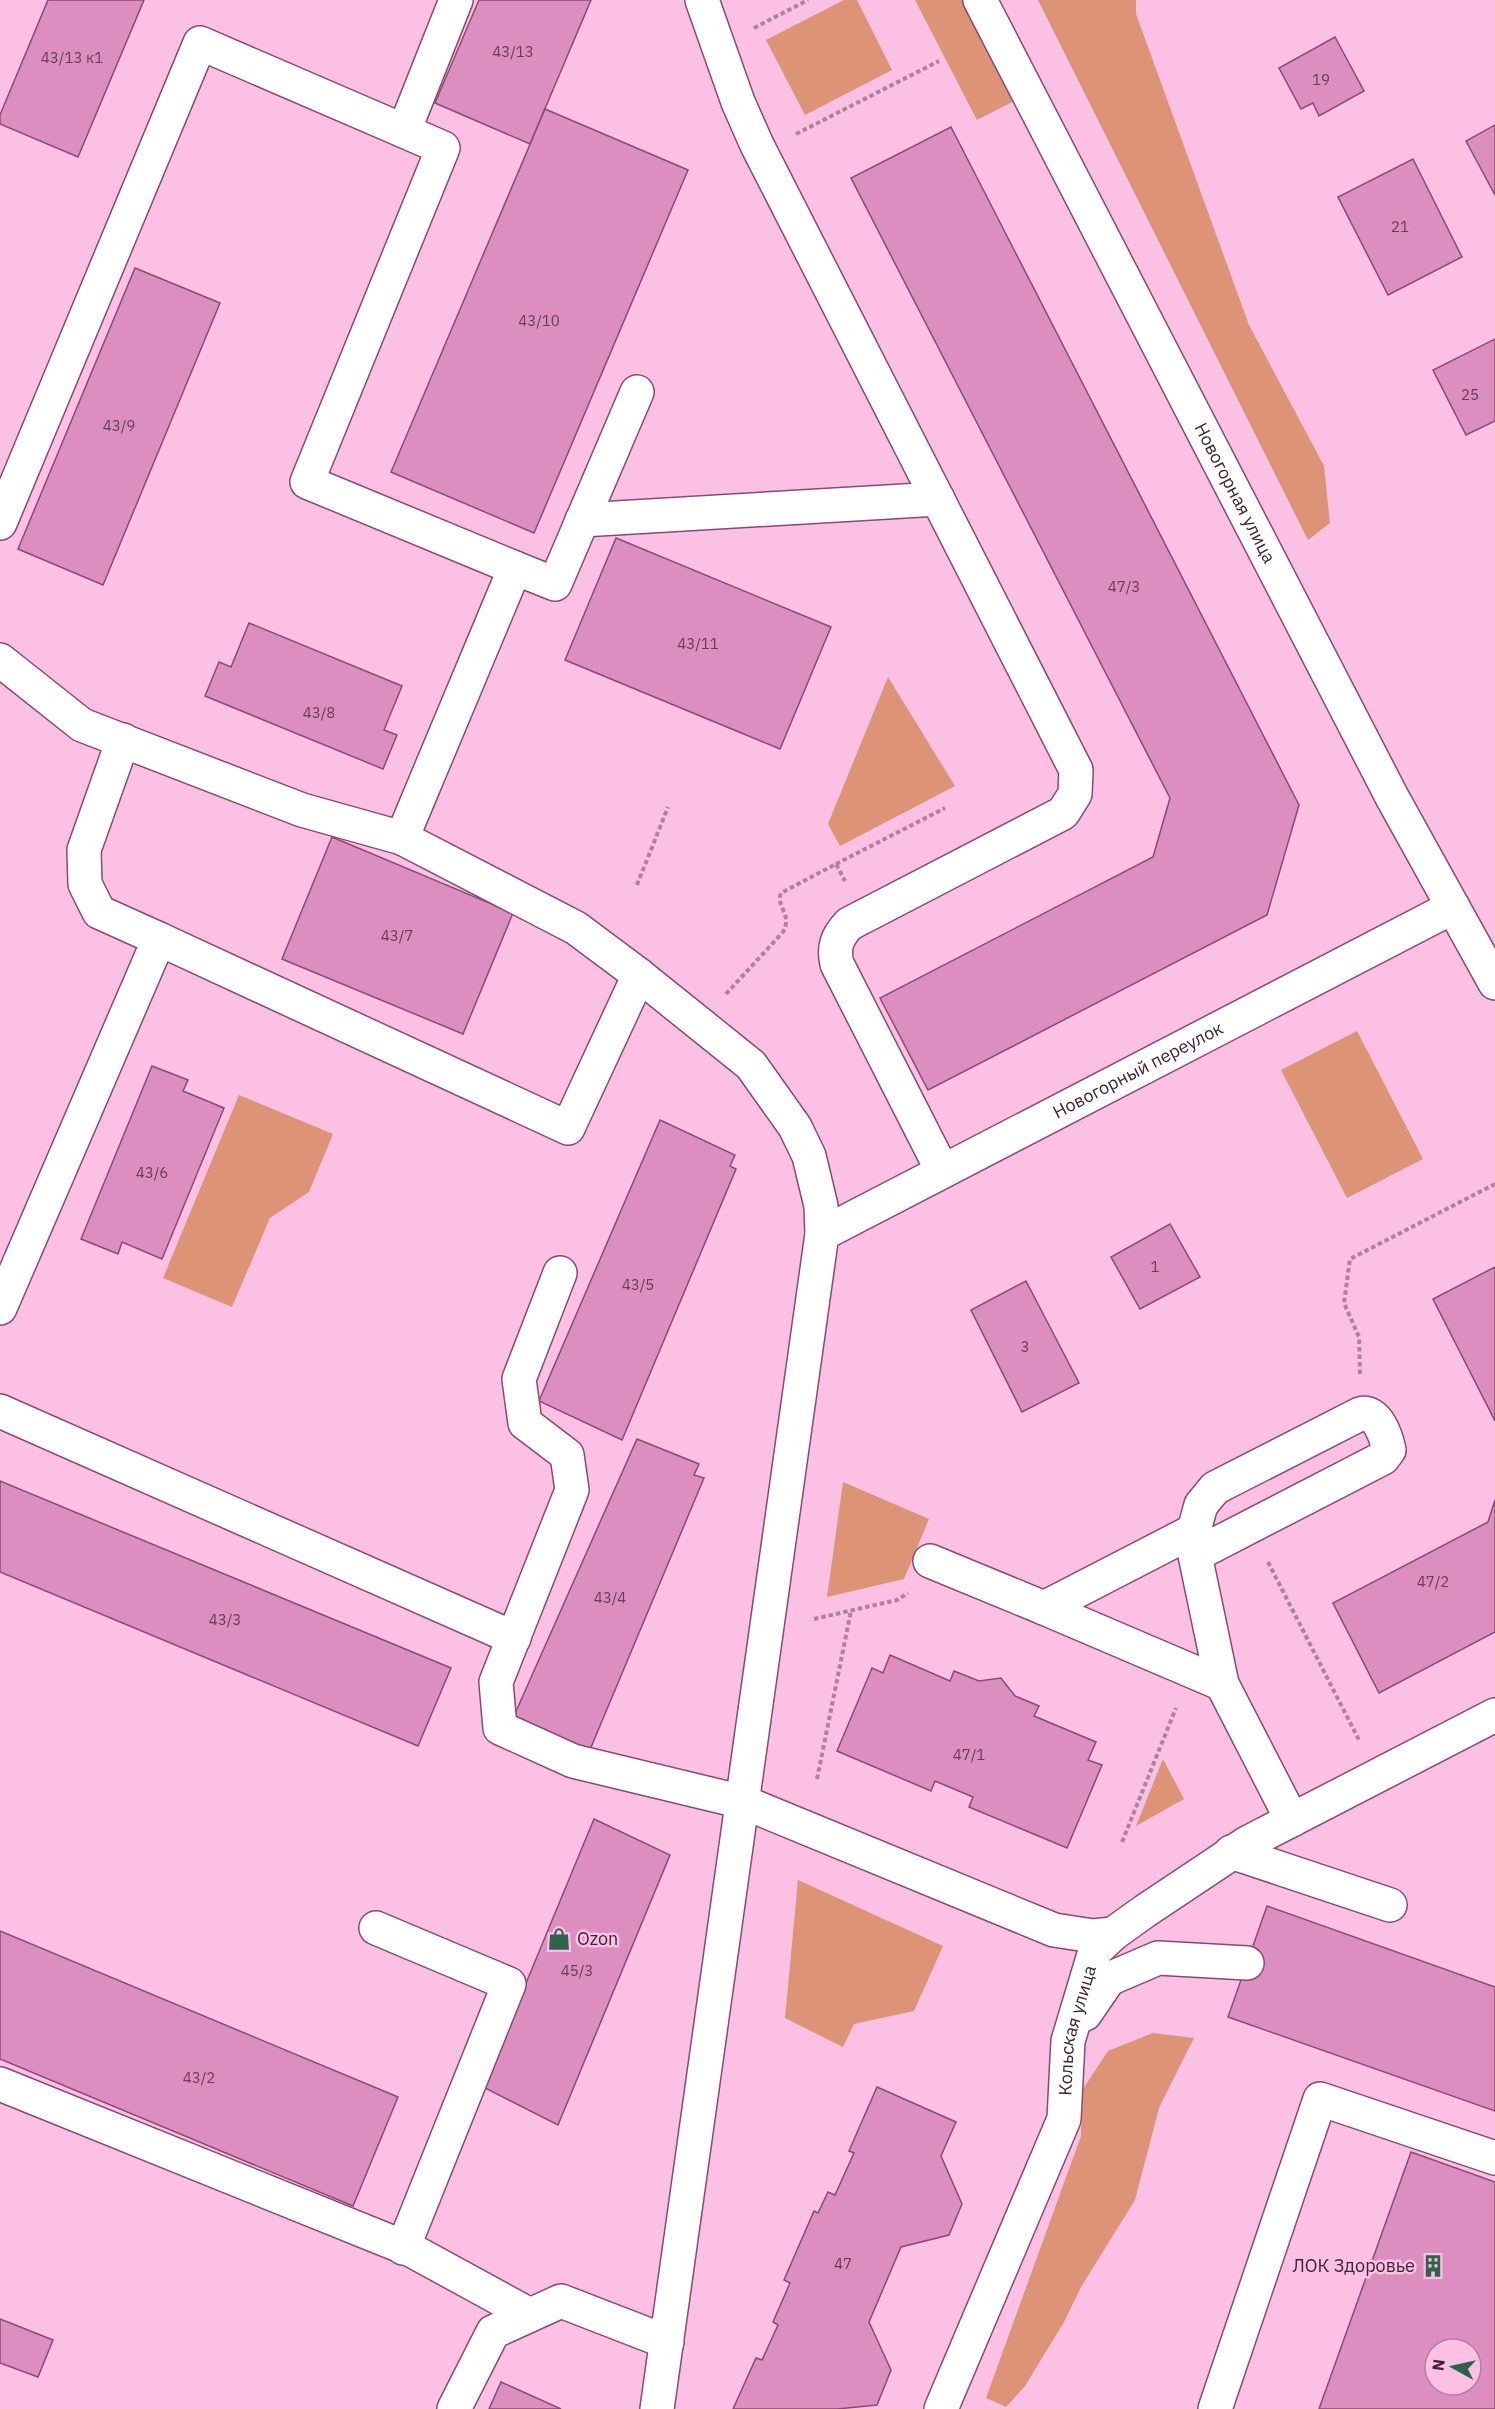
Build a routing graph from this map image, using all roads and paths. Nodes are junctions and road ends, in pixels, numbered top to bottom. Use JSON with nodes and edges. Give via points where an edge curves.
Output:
{"nodes":[{"id":1,"x":456,"y":0,"type":"edge"},
{"id":2,"x":702,"y":0,"type":"edge"},
{"id":3,"x":808,"y":0,"type":"edge"},
{"id":4,"x":980,"y":0,"type":"edge"},
{"id":5,"x":718,"y":46,"type":"junction"},
{"id":6,"x":939,"y":61,"type":"dead end"},
{"id":7,"x":404,"y":131,"type":"junction"},
{"id":8,"x":761,"y":153,"type":"junction"},
{"id":9,"x":637,"y":392,"type":"dead end"},
{"id":10,"x":938,"y":499,"type":"junction"},
{"id":11,"x":582,"y":520,"type":"junction"},
{"id":12,"x":0,"y":523,"type":"edge"},
{"id":13,"x":515,"y":568,"type":"junction"},
{"id":14,"x":0,"y":660,"type":"edge"},
{"id":15,"x":123,"y":740,"type":"junction"},
{"id":16,"x":668,"y":807,"type":"dead end"},
{"id":17,"x":945,"y":808,"type":"dead end"},
{"id":18,"x":402,"y":838,"type":"junction"},
{"id":19,"x":836,"y":864,"type":"dead end"},
{"id":20,"x":818,"y":874,"type":"dead end"},
{"id":21,"x":637,"y":885,"type":"dead end"},
{"id":22,"x":1453,"y":907,"type":"junction"},
{"id":23,"x":159,"y":939,"type":"junction"},
{"id":24,"x":639,"y":975,"type":"junction"},
{"id":25,"x":1495,"y":984,"type":"edge"},
{"id":26,"x":702,"y":1026,"type":"junction"},
{"id":27,"x":942,"y":1170,"type":"junction"},
{"id":28,"x":1495,"y":1184,"type":"edge"},
{"id":29,"x":822,"y":1234,"type":"junction"},
{"id":30,"x":560,"y":1273,"type":"dead end"},
{"id":31,"x":0,"y":1308,"type":"edge"},
{"id":32,"x":0,"y":1411,"type":"edge"},
{"id":33,"x":1360,"y":1414,"type":"junction"},
{"id":34,"x":1250,"y":1527,"type":"junction"},
{"id":35,"x":1195,"y":1542,"type":"junction"},
{"id":36,"x":930,"y":1561,"type":"joint"},
{"id":37,"x":1044,"y":1608,"type":"junction"},
{"id":38,"x":852,"y":1611,"type":"junction"},
{"id":39,"x":814,"y":1619,"type":"dead end"},
{"id":40,"x":514,"y":1638,"type":"junction"},
{"id":41,"x":1191,"y":1671,"type":"junction"},
{"id":42,"x":1222,"y":1684,"type":"junction"},
{"id":43,"x":1495,"y":1715,"type":"edge"},
{"id":44,"x":1361,"y":1744,"type":"dead end"},
{"id":45,"x":817,"y":1779,"type":"dead end"},
{"id":46,"x":742,"y":1802,"type":"junction"},
{"id":47,"x":1292,"y":1820,"type":"junction"},
{"id":48,"x":1122,"y":1842,"type":"dead end"},
{"id":49,"x":1231,"y":1852,"type":"junction"},
{"id":50,"x":1390,"y":1905,"type":"dead end"},
{"id":51,"x":376,"y":1928,"type":"dead end"},
{"id":52,"x":1113,"y":1934,"type":"junction"},
{"id":53,"x":1247,"y":1963,"type":"dead end"},
{"id":54,"x":1068,"y":2041,"type":"junction"},
{"id":55,"x":0,"y":2084,"type":"edge"},
{"id":56,"x":1495,"y":2158,"type":"edge"},
{"id":57,"x":403,"y":2247,"type":"junction"},
{"id":58,"x":530,"y":2315,"type":"junction"},
{"id":59,"x":667,"y":2342,"type":"junction"},
{"id":60,"x":454,"y":2409,"type":"edge"},
{"id":61,"x":657,"y":2409,"type":"edge"},
{"id":62,"x":941,"y":2409,"type":"edge"},
{"id":63,"x":1215,"y":2409,"type":"edge"}],
"edges":[{"from":1,"to":7,"type":"street"},
{"from":2,"to":5,"type":"street"},
{"from":3,"to":5,"type":"path"},
{"from":4,"to":22,"type":"street","name":"Новогорная улица"},
{"from":5,"to":8,"type":"street"},
{"from":6,"to":8,"type":"path"},
{"from":7,"to":12,"type":"street","via":[[200,43]]},
{"from":7,"to":13,"type":"street","via":[[443,148],[307,482]]},
{"from":8,"to":10,"type":"street"},
{"from":9,"to":11,"type":"street"},
{"from":10,"to":11,"type":"street"},
{"from":10,"to":27,"type":"street","via":[[1072,759],[1077,782],[1075,795],[1063,813],[849,924],[838,936],[837,964]]},
{"from":11,"to":13,"type":"street","via":[[555,584]]},
{"from":13,"to":18,"type":"street"},
{"from":14,"to":15,"type":"street","via":[[82,724]]},
{"from":15,"to":18,"type":"street","via":[[302,810]]},
{"from":15,"to":23,"type":"street","via":[[84,850],[85,884],[99,912]]},
{"from":16,"to":21,"type":"path"},
{"from":17,"to":19,"type":"path"},
{"from":18,"to":24,"type":"street","via":[[576,928]]},
{"from":20,"to":26,"type":"path","via":[[781,892],[779,901],[787,921],[783,932]]},
{"from":22,"to":25,"type":"street","name":"Новогорная улица"},
{"from":22,"to":27,"type":"street","name":"Новогорный переулок"},
{"from":23,"to":24,"type":"street","via":[[568,1128]]},
{"from":23,"to":31,"type":"street"},
{"from":24,"to":26,"type":"street"},
{"from":26,"to":29,"type":"street","via":[[751,1065],[795,1127],[816,1179]]},
{"from":27,"to":29,"type":"street","name":"Новогорный переулок"},
{"from":28,"to":33,"type":"path","via":[[1350,1259],[1344,1303],[1359,1337]]},
{"from":29,"to":46,"type":"street"},
{"from":30,"to":40,"type":"street","via":[[519,1379],[525,1423],[567,1455],[572,1490]]},
{"from":32,"to":40,"type":"street"},
{"from":33,"to":34,"type":"street","via":[[1370,1413],[1376,1420],[1387,1441],[1387,1455]]},
{"from":33,"to":35,"type":"street","via":[[1215,1488],[1198,1511]]},
{"from":34,"to":35,"type":"street"},
{"from":34,"to":44,"type":"path"},
{"from":35,"to":37,"type":"street"},
{"from":35,"to":42,"type":"street"},
{"from":36,"to":37,"type":"street"},
{"from":36,"to":38,"type":"path","via":[[903,1597]]},
{"from":37,"to":41,"type":"street"},
{"from":38,"to":39,"type":"path"},
{"from":38,"to":45,"type":"path"},
{"from":40,"to":46,"type":"street","via":[[496,1682],[500,1728],[573,1761]]},
{"from":41,"to":42,"type":"street"},
{"from":41,"to":48,"type":"path"},
{"from":42,"to":47,"type":"street"},
{"from":43,"to":47,"type":"street","name":"Кольская улица"},
{"from":46,"to":52,"type":"street","via":[[1054,1930],[1093,1936]]},
{"from":46,"to":59,"type":"street"},
{"from":47,"to":49,"type":"street","name":"Кольская улица"},
{"from":49,"to":50,"type":"street"},
{"from":49,"to":52,"type":"street","name":"Кольская улица"},
{"from":51,"to":57,"type":"street","via":[[509,1984]]},
{"from":52,"to":54,"type":"street","name":"Кольская улица","via":[[1095,1951]]},
{"from":53,"to":54,"type":"street","via":[[1158,1958],[1109,1979]]},
{"from":54,"to":62,"type":"street","name":"Кольская улица","via":[[1064,2119]]},
{"from":55,"to":57,"type":"street"},
{"from":56,"to":63,"type":"street","via":[[1320,2099]]},
{"from":57,"to":58,"type":"street"},
{"from":58,"to":59,"type":"street","via":[[561,2301]]},
{"from":58,"to":60,"type":"street","via":[[493,2332]]},
{"from":59,"to":61,"type":"street"}]}
